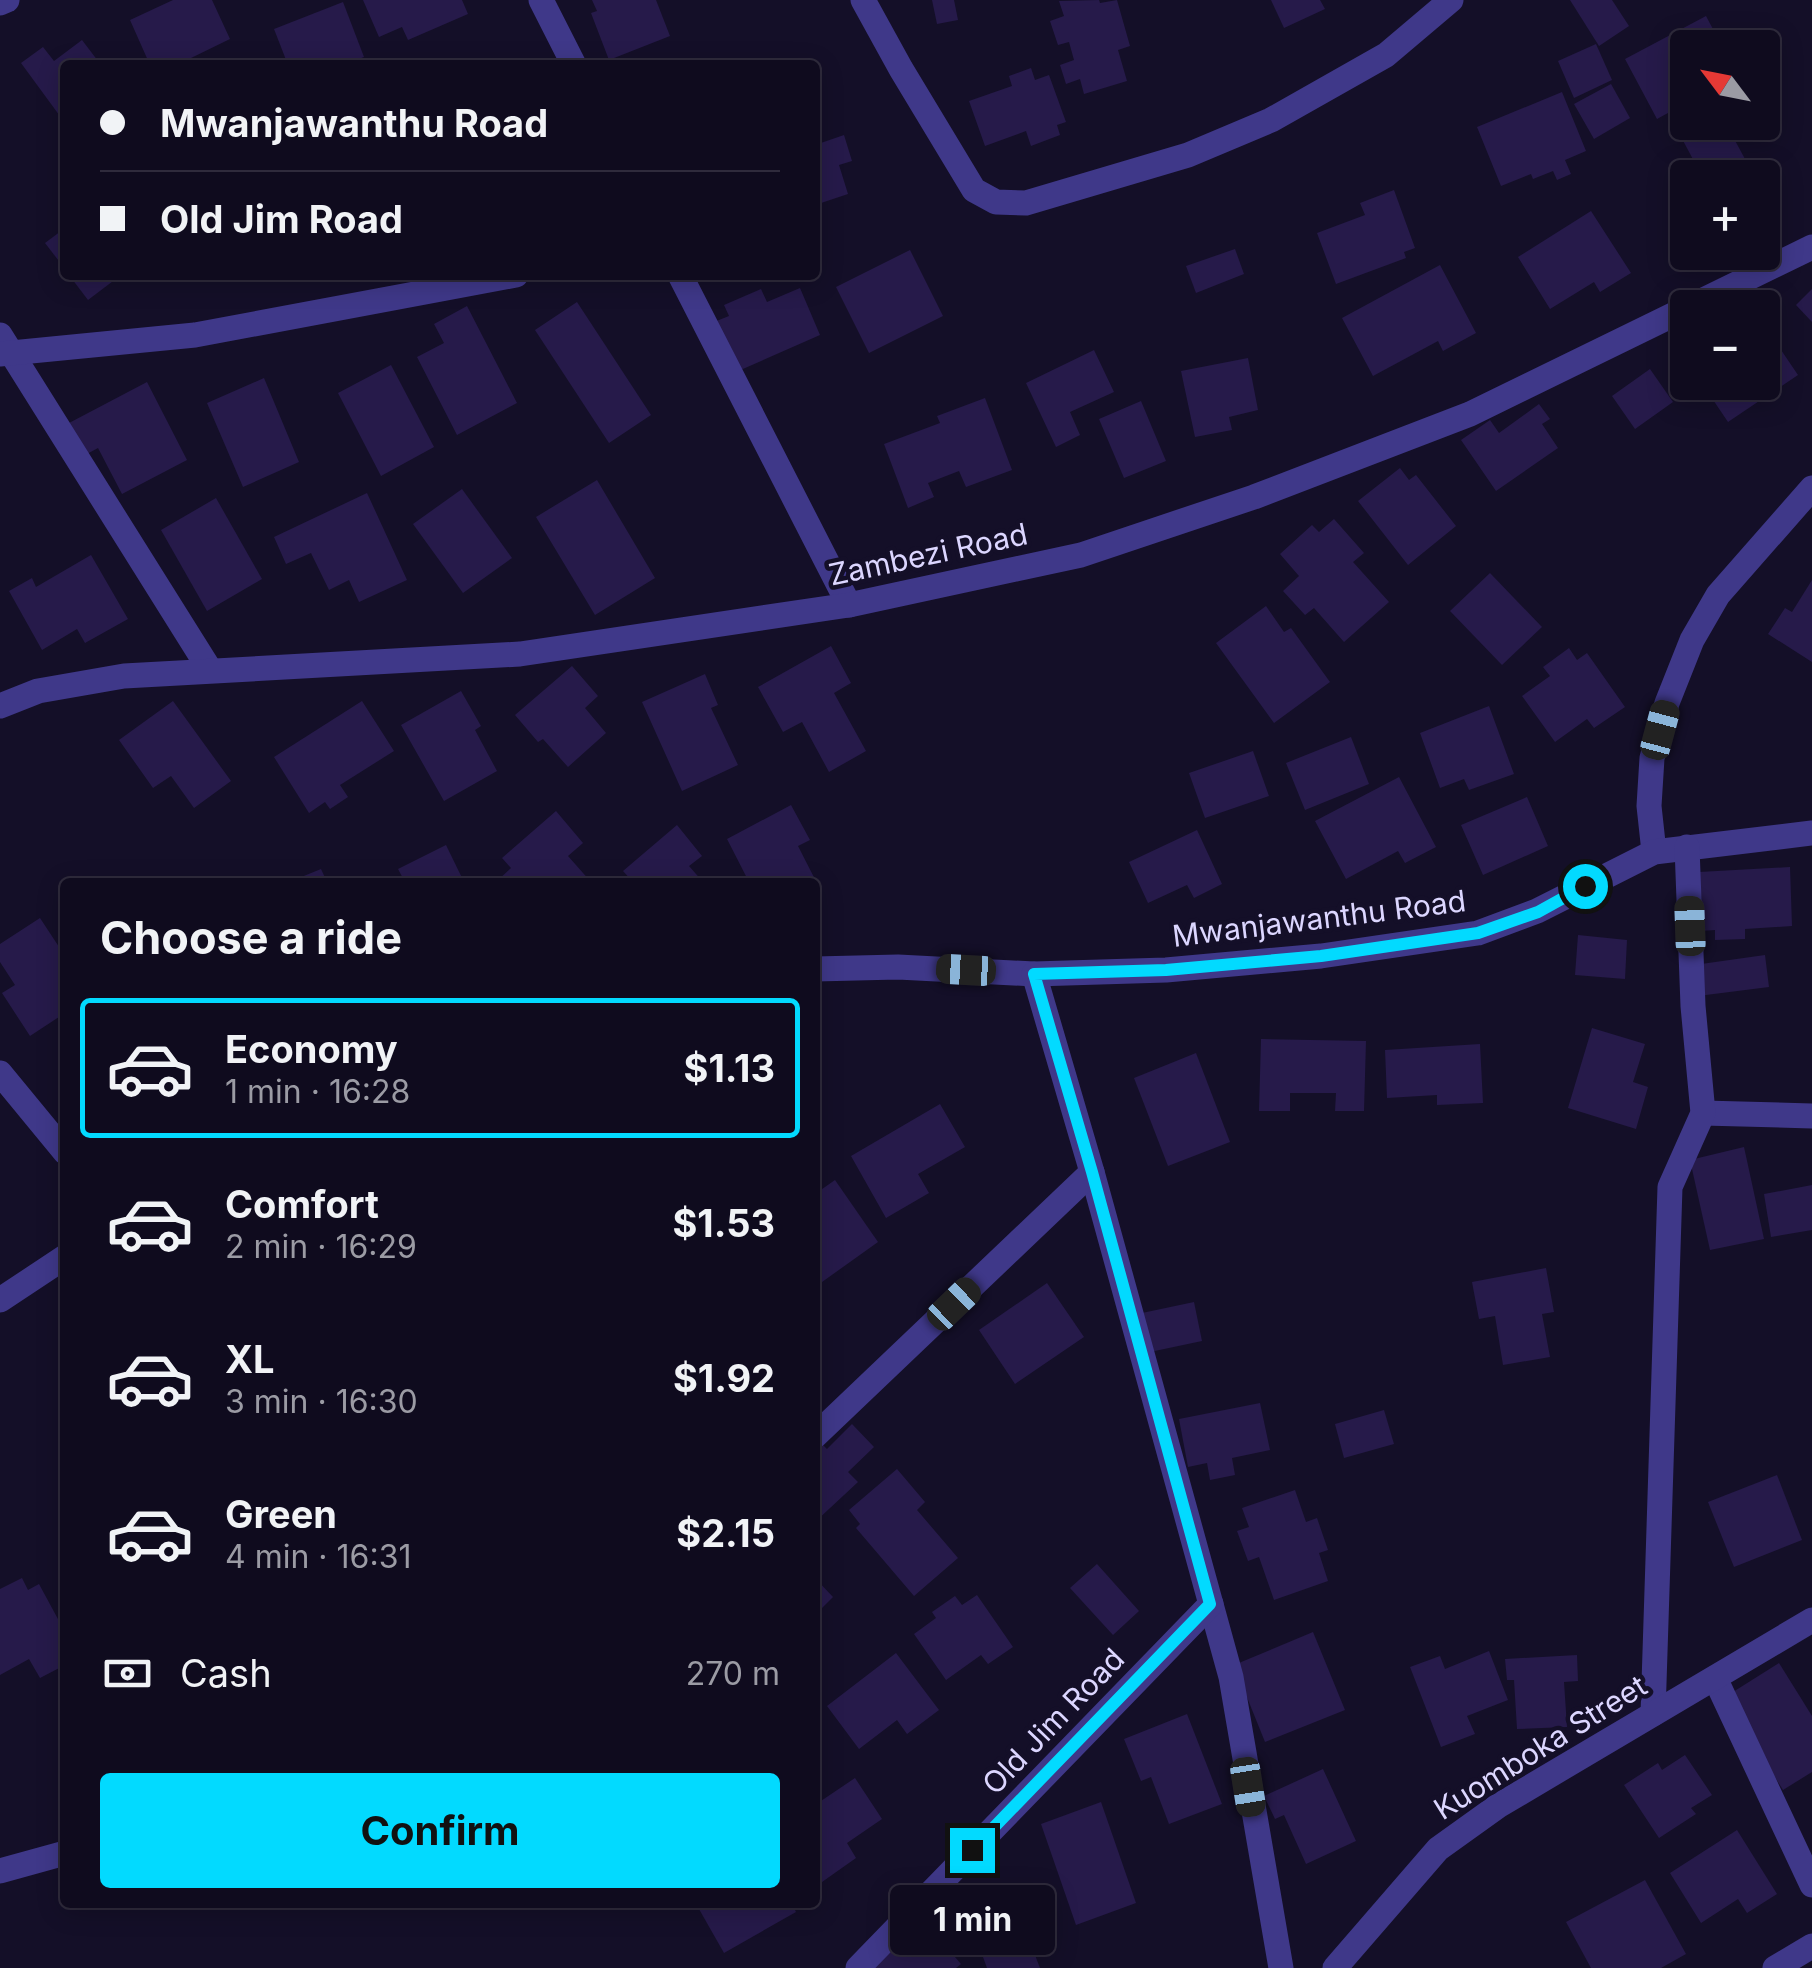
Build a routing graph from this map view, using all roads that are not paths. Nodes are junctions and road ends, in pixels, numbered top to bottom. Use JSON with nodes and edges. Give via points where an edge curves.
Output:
{"nodes":[{"id":1,"x":8,"y":0,"type":"edge"},
{"id":2,"x":541,"y":0,"type":"edge"},
{"id":3,"x":864,"y":0,"type":"edge"},
{"id":4,"x":1451,"y":0,"type":"edge"},
{"id":5,"x":0,"y":3,"type":"edge"},
{"id":6,"x":571,"y":60,"type":"edge"},
{"id":7,"x":1812,"y":247,"type":"edge"},
{"id":8,"x":489,"y":280,"type":"edge"},
{"id":9,"x":683,"y":280,"type":"edge"},
{"id":10,"x":3,"y":347,"type":"edge"},
{"id":11,"x":1812,"y":488,"type":"edge"},
{"id":12,"x":848,"y":605,"type":"junction"},
{"id":13,"x":210,"y":670,"type":"junction"},
{"id":14,"x":0,"y":706,"type":"edge"},
{"id":15,"x":1812,"y":833,"type":"edge"},
{"id":16,"x":1687,"y":847,"type":"junction"},
{"id":17,"x":1654,"y":852,"type":"junction"},
{"id":18,"x":820,"y":969,"type":"edge"},
{"id":19,"x":1034,"y":974,"type":"junction"},
{"id":20,"x":0,"y":1073,"type":"edge"},
{"id":21,"x":1703,"y":1114,"type":"junction"},
{"id":22,"x":1812,"y":1116,"type":"edge"},
{"id":23,"x":55,"y":1125,"type":"edge"},
{"id":24,"x":1092,"y":1172,"type":"junction"},
{"id":25,"x":60,"y":1261,"type":"edge"},
{"id":26,"x":0,"y":1300,"type":"edge"},
{"id":27,"x":820,"y":1431,"type":"edge"},
{"id":28,"x":1210,"y":1604,"type":"junction"},
{"id":29,"x":1812,"y":1620,"type":"edge"},
{"id":30,"x":1714,"y":1678,"type":"junction"},
{"id":31,"x":1653,"y":1714,"type":"junction"},
{"id":32,"x":60,"y":1854,"type":"edge"},
{"id":33,"x":0,"y":1871,"type":"edge"},
{"id":34,"x":1812,"y":1885,"type":"edge"},
{"id":35,"x":1812,"y":1946,"type":"edge"},
{"id":36,"x":858,"y":1968,"type":"edge"},
{"id":37,"x":1281,"y":1968,"type":"edge"},
{"id":38,"x":1335,"y":1968,"type":"edge"},
{"id":39,"x":1774,"y":1968,"type":"edge"}],
"edges":[{"from":1,"to":5,"type":"street"},
{"from":2,"to":6,"type":"street"},
{"from":3,"to":4,"type":"street","via":[[974,190],[996,202],[1026,203],[1188,154],[1271,120],[1386,55]]},
{"from":7,"to":12,"type":"street","name":"Zambezi Road","via":[[1470,414],[1254,497],[1081,555]]},
{"from":8,"to":10,"type":"street","via":[[195,335]]},
{"from":9,"to":12,"type":"street"},
{"from":10,"to":13,"type":"street"},
{"from":11,"to":17,"type":"street","via":[[1718,595],[1692,640],[1652,758]]},
{"from":12,"to":13,"type":"street","name":"Zambezi Road","via":[[520,654]]},
{"from":13,"to":14,"type":"street","name":"Zambezi Road","via":[[38,690]]},
{"from":15,"to":16,"type":"street","name":"Mwanjawanthu Road"},
{"from":16,"to":17,"type":"street","name":"Mwanjawanthu Road"},
{"from":16,"to":21,"type":"street"},
{"from":17,"to":19,"type":"street","name":"Mwanjawanthu Road","via":[[1538,912],[1478,933],[1321,956]]},
{"from":18,"to":19,"type":"street","name":"Mwanjawanthu Road"},
{"from":19,"to":24,"type":"street"},
{"from":20,"to":23,"type":"street"},
{"from":21,"to":22,"type":"street"},
{"from":21,"to":31,"type":"street","via":[[1670,1187]]},
{"from":24,"to":27,"type":"street"},
{"from":24,"to":28,"type":"street"},
{"from":25,"to":26,"type":"street"},
{"from":28,"to":36,"type":"street","name":"Old Jim Road"},
{"from":28,"to":37,"type":"street","via":[[1230,1677]]},
{"from":29,"to":30,"type":"street","name":"Kuomboka Street"},
{"from":30,"to":31,"type":"street","name":"Kuomboka Street"},
{"from":30,"to":34,"type":"street"},
{"from":31,"to":38,"type":"street","name":"Kuomboka Street","via":[[1438,1849]]},
{"from":32,"to":33,"type":"street"},
{"from":35,"to":39,"type":"street"}]}
